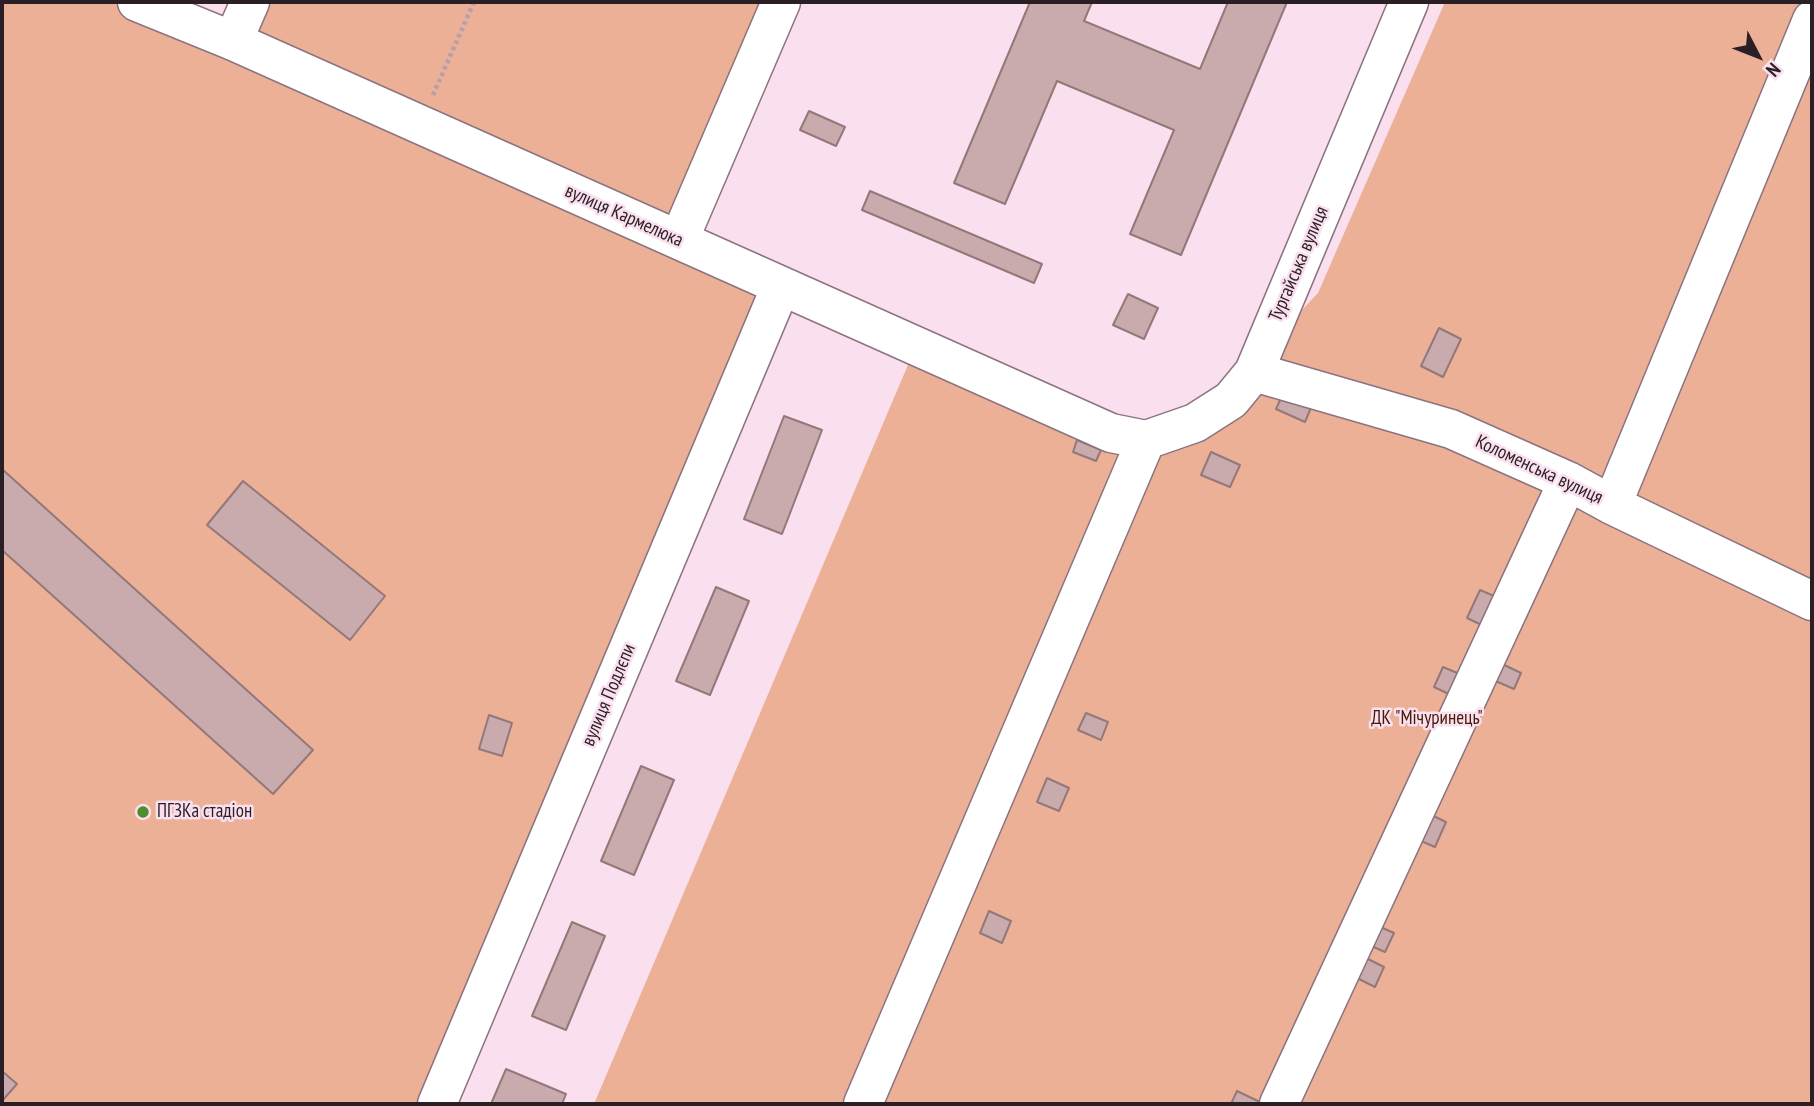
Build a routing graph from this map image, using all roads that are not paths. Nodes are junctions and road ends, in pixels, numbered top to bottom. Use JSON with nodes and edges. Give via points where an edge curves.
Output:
{"nodes":[{"id":1,"x":137,"y":2,"type":"edge"},
{"id":2,"x":250,"y":2,"type":"edge"},
{"id":3,"x":781,"y":2,"type":"edge"},
{"id":4,"x":1409,"y":2,"type":"edge"},
{"id":5,"x":1812,"y":20,"type":"edge"},
{"id":6,"x":233,"y":41,"type":"junction"},
{"id":7,"x":679,"y":240,"type":"junction"},
{"id":8,"x":782,"y":286,"type":"junction"},
{"id":9,"x":1254,"y":372,"type":"junction"},
{"id":10,"x":1128,"y":436,"type":"junction"},
{"id":11,"x":1568,"y":481,"type":"junction"},
{"id":12,"x":1612,"y":505,"type":"junction"},
{"id":13,"x":1812,"y":601,"type":"edge"},
{"id":14,"x":437,"y":1104,"type":"edge"},
{"id":15,"x":863,"y":1104,"type":"edge"},
{"id":16,"x":1279,"y":1104,"type":"edge"}],
"edges":[{"from":1,"to":6,"type":"street","name":"вулиця Кармелюка"},
{"from":2,"to":6,"type":"street"},
{"from":3,"to":7,"type":"street"},
{"from":4,"to":9,"type":"street","name":"Тургайська вулиця"},
{"from":5,"to":12,"type":"street"},
{"from":6,"to":7,"type":"street","name":"вулиця Кармелюка"},
{"from":7,"to":8,"type":"street","name":"вулиця Кармелюка"},
{"from":8,"to":10,"type":"street","name":"вулиця Кармелюка"},
{"from":8,"to":14,"type":"street","name":"вулиця Подлєпи"},
{"from":9,"to":10,"type":"street","name":"Тургайська вулиця","via":[[1231,400],[1195,423]]},
{"from":9,"to":11,"type":"street","name":"Коломенська вулиця","via":[[1451,429]]},
{"from":10,"to":15,"type":"street"},
{"from":11,"to":12,"type":"street","name":"Коломенська вулиця"},
{"from":11,"to":16,"type":"street"},
{"from":12,"to":13,"type":"street","name":"Коломенська вулиця"}]}
